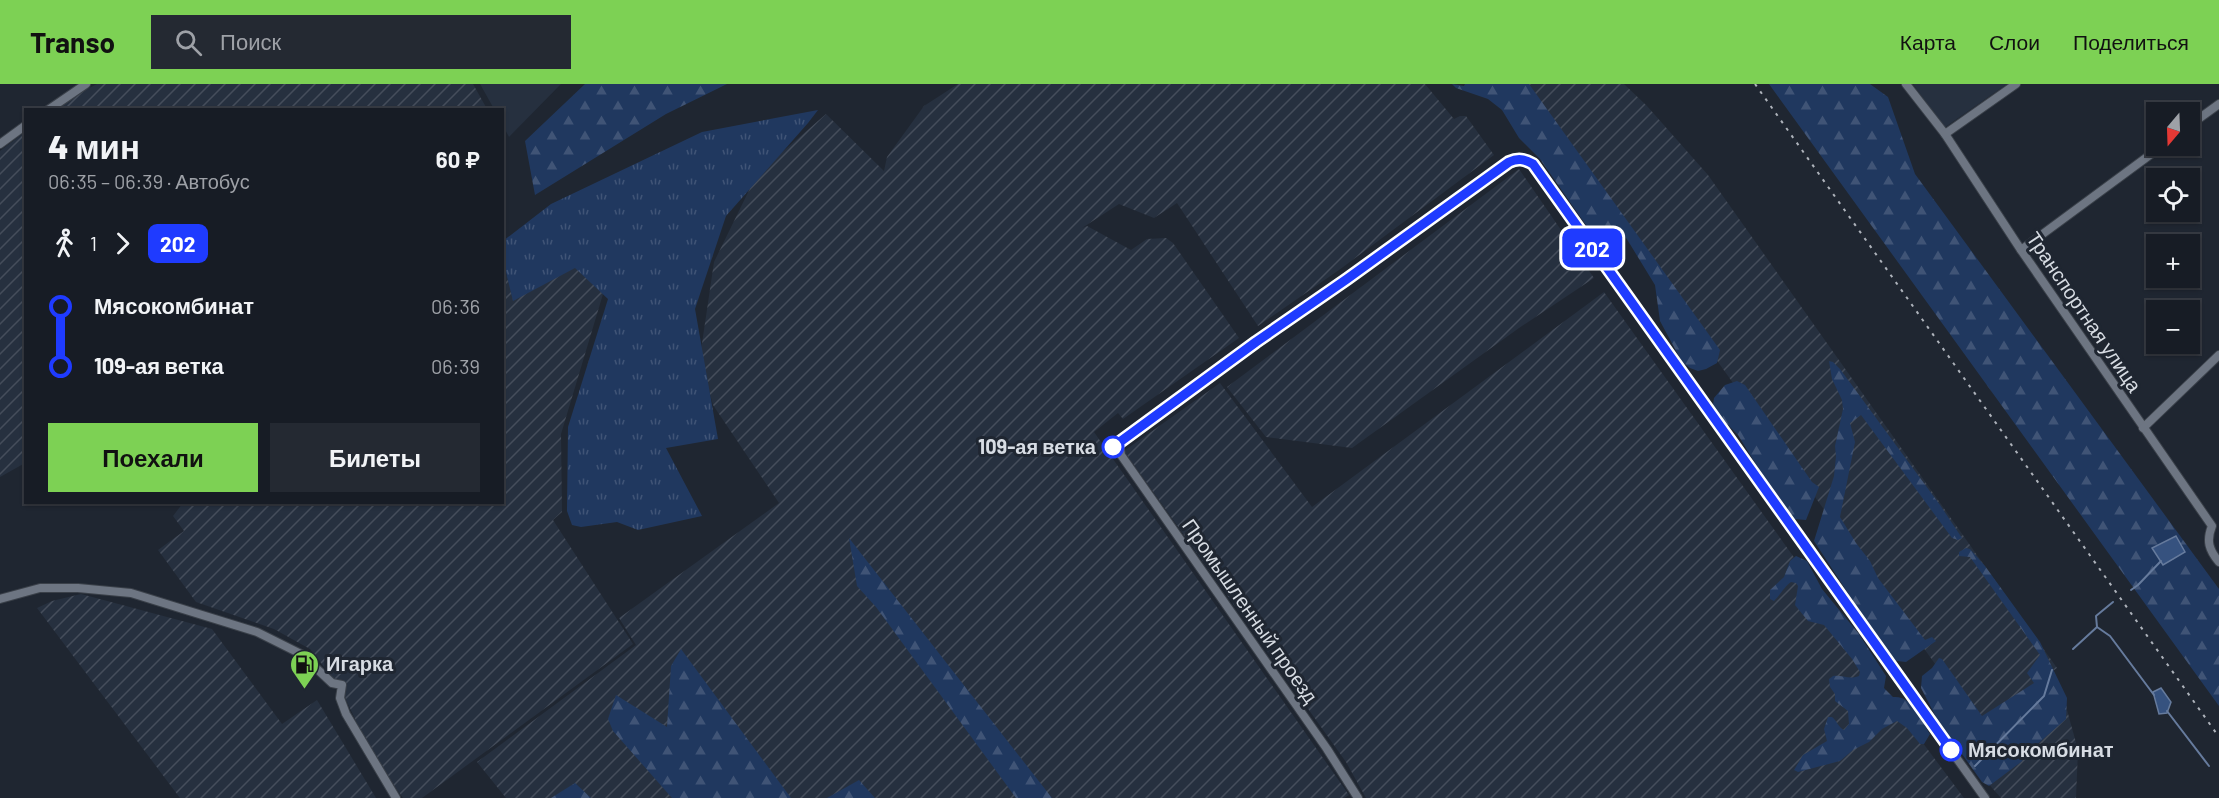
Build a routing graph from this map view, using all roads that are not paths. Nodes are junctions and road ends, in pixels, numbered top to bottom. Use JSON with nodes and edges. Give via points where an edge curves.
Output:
{"nodes":[{"id":1,"x":86,"y":84,"type":"edge"},
{"id":2,"x":1906,"y":84,"type":"edge"},
{"id":3,"x":2016,"y":84,"type":"edge"},
{"id":4,"x":2219,"y":104,"type":"edge"},
{"id":5,"x":51,"y":108,"type":"edge"},
{"id":6,"x":2200,"y":118,"type":"edge"},
{"id":7,"x":24,"y":126,"type":"edge"},
{"id":8,"x":1945,"y":134,"type":"junction"},
{"id":9,"x":0,"y":144,"type":"edge"},
{"id":10,"x":2148,"y":156,"type":"edge"},
{"id":11,"x":2021,"y":250,"type":"junction"},
{"id":12,"x":2219,"y":355,"type":"edge"},
{"id":13,"x":2143,"y":428,"type":"junction"},
{"id":14,"x":2219,"y":519,"type":"edge"},
{"id":15,"x":2212,"y":526,"type":"junction"},
{"id":16,"x":2219,"y":562,"type":"edge"},
{"id":17,"x":0,"y":599,"type":"edge"},
{"id":18,"x":396,"y":798,"type":"edge"},
{"id":19,"x":1358,"y":798,"type":"edge"},
{"id":20,"x":1985,"y":798,"type":"edge"}],
"edges":[{"from":1,"to":5,"type":"street"},
{"from":2,"to":8,"type":"street","name":"Транспортная улица"},
{"from":3,"to":8,"type":"street"},
{"from":4,"to":6,"type":"street"},
{"from":7,"to":9,"type":"street"},
{"from":8,"to":11,"type":"street","name":"Транспортная улица"},
{"from":10,"to":11,"type":"street"},
{"from":11,"to":13,"type":"street","name":"Транспортная улица"},
{"from":12,"to":13,"type":"street"},
{"from":13,"to":15,"type":"street","name":"Транспортная улица"},
{"from":14,"to":15,"type":"street"},
{"from":15,"to":16,"type":"street","via":[[2207,538]]},
{"from":17,"to":18,"type":"street","via":[[40,588],[131,593],[257,632],[300,654],[332,683],[342,685],[340,698],[346,714]]},
{"from":19,"to":20,"type":"street","name":"Промышленный проезд","via":[[1121,455],[1119,443],[1509,162],[1522,159],[1533,164]]}]}
